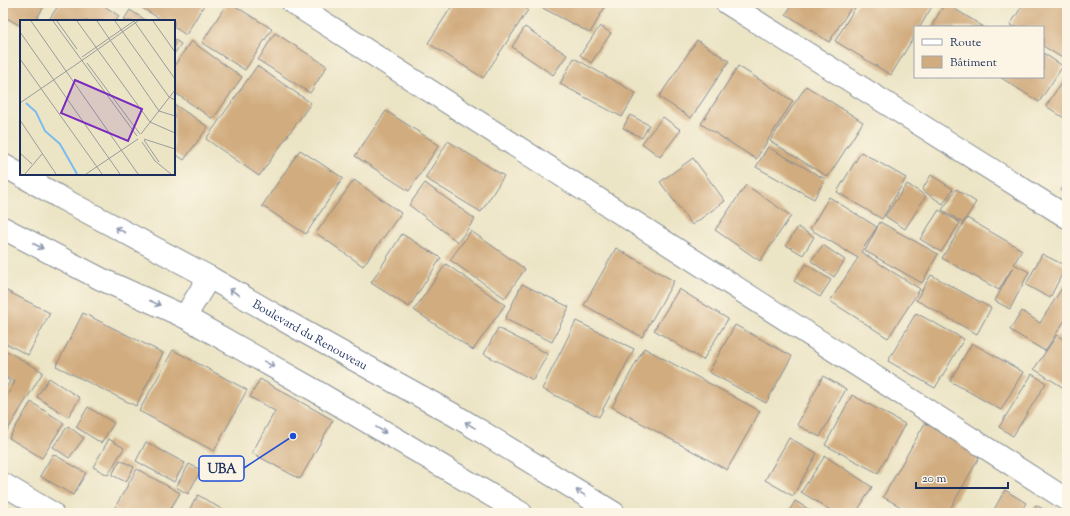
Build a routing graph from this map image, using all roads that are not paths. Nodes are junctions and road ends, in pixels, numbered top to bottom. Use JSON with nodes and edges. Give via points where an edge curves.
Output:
{"nodes":[{"id":1,"x":293,"y":3,"type":"edge"},
{"id":2,"x":728,"y":3,"type":"edge"},
{"id":3,"x":3,"y":165,"type":"edge"},
{"id":4,"x":20,"y":175,"type":"edge"},
{"id":5,"x":21,"y":175,"type":"edge"},
{"id":6,"x":1067,"y":217,"type":"edge"},
{"id":7,"x":3,"y":228,"type":"edge"},
{"id":8,"x":209,"y":277,"type":"junction"},
{"id":9,"x":186,"y":317,"type":"junction"},
{"id":10,"x":3,"y":484,"type":"edge"},
{"id":11,"x":1067,"y":500,"type":"edge"},
{"id":12,"x":52,"y":513,"type":"edge"},
{"id":13,"x":522,"y":513,"type":"edge"},
{"id":14,"x":614,"y":513,"type":"edge"}],
"edges":[{"from":1,"to":11,"type":"main road"},
{"from":2,"to":6,"type":"main road"},
{"from":4,"to":3,"type":"main road","name":"Boulevard du Renouveau","one_way":true},
{"from":8,"to":5,"type":"main road","name":"Boulevard du Renouveau","one_way":true},
{"from":7,"to":9,"type":"main road","one_way":true,"via":[[101,278]]},
{"from":8,"to":9,"type":"main road"},
{"from":14,"to":8,"type":"main road","name":"Boulevard du Renouveau","one_way":true,"via":[[456,416]]},
{"from":9,"to":13,"type":"main road","one_way":true},
{"from":10,"to":12,"type":"main road"}]}
